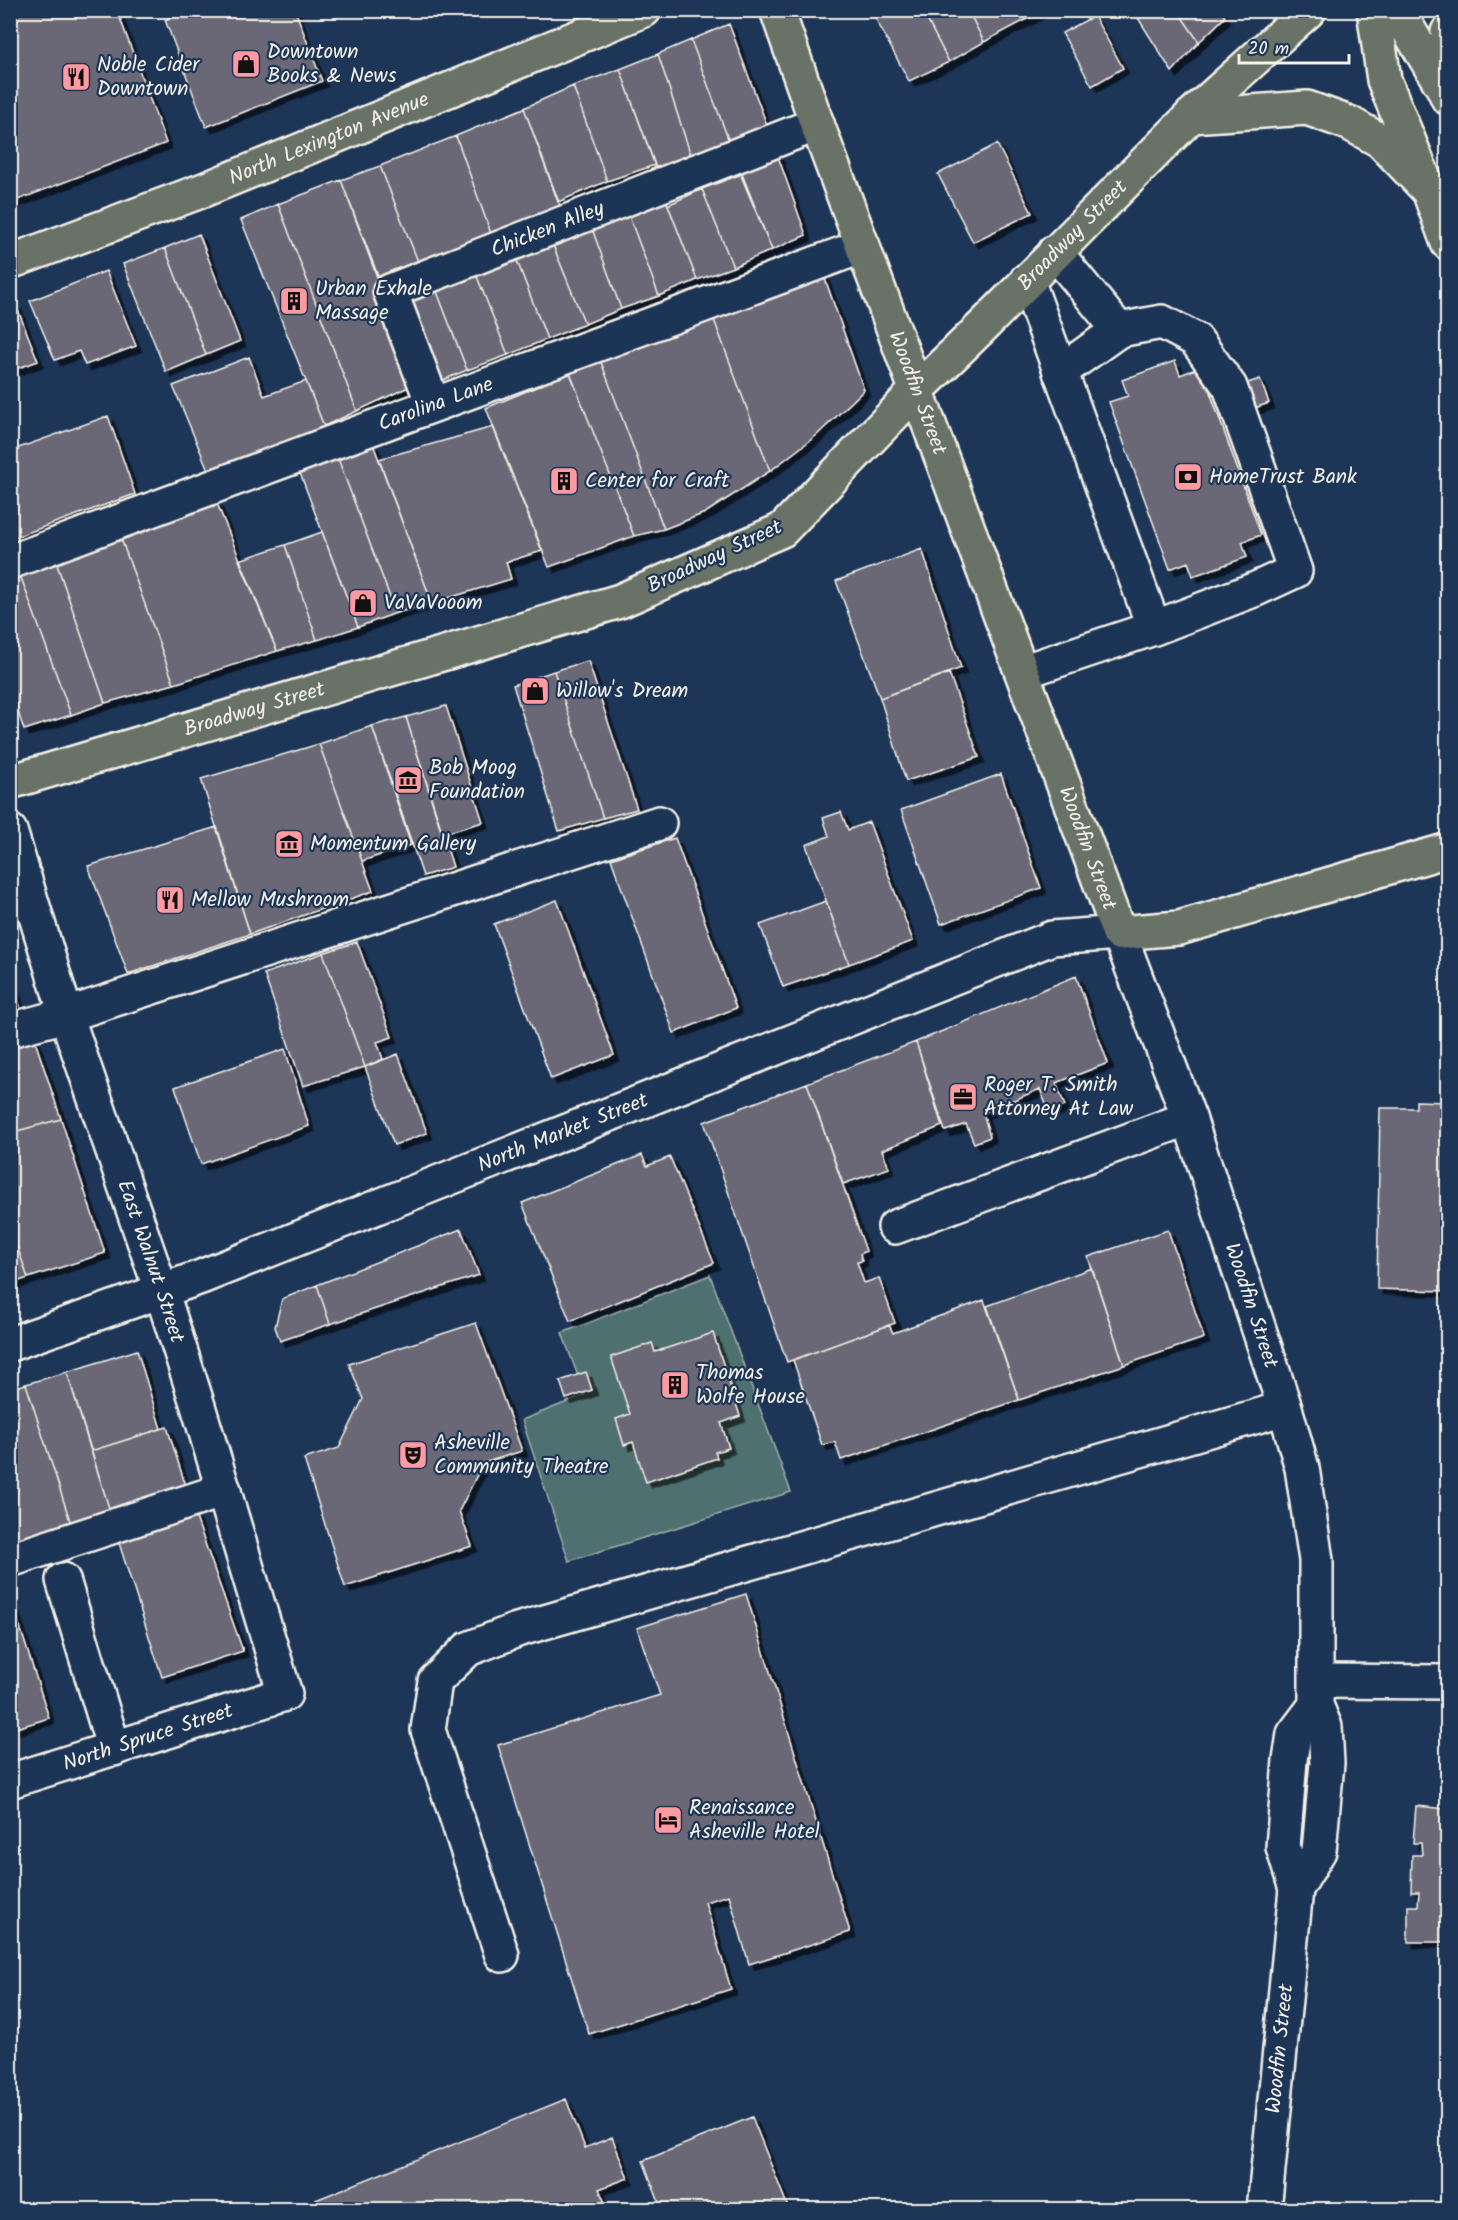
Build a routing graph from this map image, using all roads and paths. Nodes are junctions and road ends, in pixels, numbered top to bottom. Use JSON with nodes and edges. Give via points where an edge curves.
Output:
{"nodes":[{"id":1,"x":644,"y":10,"type":"edge"},
{"id":2,"x":777,"y":10,"type":"edge"},
{"id":3,"x":1309,"y":10,"type":"edge"},
{"id":4,"x":1374,"y":10,"type":"edge"},
{"id":5,"x":1397,"y":10,"type":"edge"},
{"id":6,"x":1448,"y":32,"type":"edge"},
{"id":7,"x":1446,"y":94,"type":"edge"},
{"id":8,"x":1191,"y":116,"type":"junction"},
{"id":9,"x":817,"y":124,"type":"junction"},
{"id":10,"x":1429,"y":191,"type":"junction"},
{"id":11,"x":1448,"y":243,"type":"edge"},
{"id":12,"x":863,"y":246,"type":"junction"},
{"id":13,"x":1055,"y":252,"type":"junction"},
{"id":14,"x":10,"y":262,"type":"edge"},
{"id":15,"x":1027,"y":280,"type":"junction"},
{"id":16,"x":1119,"y":330,"type":"junction"},
{"id":17,"x":1060,"y":372,"type":"junction"},
{"id":18,"x":917,"y":390,"type":"junction"},
{"id":19,"x":433,"y":404,"type":"junction"},
{"id":20,"x":10,"y":561,"type":"edge"},
{"id":21,"x":1154,"y":628,"type":"junction"},
{"id":22,"x":1022,"y":672,"type":"junction"},
{"id":23,"x":10,"y":783,"type":"edge"},
{"id":24,"x":659,"y":823,"type":"dead end"},
{"id":25,"x":10,"y":831,"type":"edge"},
{"id":26,"x":1448,"y":850,"type":"edge"},
{"id":27,"x":1119,"y":933,"type":"junction"},
{"id":28,"x":66,"y":1015,"type":"junction"},
{"id":29,"x":10,"y":1030,"type":"edge"},
{"id":30,"x":1189,"y":1118,"type":"junction"},
{"id":31,"x":895,"y":1227,"type":"dead end"},
{"id":32,"x":160,"y":1290,"type":"junction"},
{"id":33,"x":10,"y":1344,"type":"edge"},
{"id":34,"x":1285,"y":1408,"type":"junction"},
{"id":35,"x":224,"y":1490,"type":"junction"},
{"id":36,"x":10,"y":1560,"type":"edge"},
{"id":37,"x":63,"y":1580,"type":"dead end"},
{"id":38,"x":1448,"y":1682,"type":"edge"},
{"id":39,"x":1317,"y":1693,"type":"junction"},
{"id":40,"x":285,"y":1694,"type":"joint"},
{"id":41,"x":114,"y":1749,"type":"junction"},
{"id":42,"x":10,"y":1781,"type":"edge"},
{"id":43,"x":502,"y":1955,"type":"dead end"},
{"id":44,"x":1264,"y":2210,"type":"edge"}],
"edges":[{"from":1,"to":14,"type":"main road","name":"North Lexington Avenue","via":[[201,191]]},
{"from":2,"to":9,"type":"main road","name":"Woodfin Street"},
{"from":3,"to":8,"type":"main road","name":"Broadway Street"},
{"from":4,"to":10,"type":"main road","via":[[1384,80]]},
{"from":5,"to":7,"type":"main road"},
{"from":6,"to":7,"type":"main road"},
{"from":8,"to":10,"type":"main road","via":[[1307,108],[1349,123],[1381,141]]},
{"from":8,"to":13,"type":"main road","name":"Broadway Street"},
{"from":9,"to":12,"type":"main road","name":"Woodfin Street"},
{"from":9,"to":19,"type":"street","name":"Chicken Alley","via":[[390,291]]},
{"from":10,"to":11,"type":"main road"},
{"from":12,"to":18,"type":"main road","name":"Woodfin Street"},
{"from":12,"to":19,"type":"street","name":"Carolina Lane"},
{"from":13,"to":15,"type":"main road","name":"Broadway Street"},
{"from":13,"to":16,"type":"street"},
{"from":15,"to":17,"type":"street"},
{"from":15,"to":18,"type":"main road","name":"Broadway Street"},
{"from":16,"to":17,"type":"street"},
{"from":16,"to":21,"type":"street","via":[[1162,322],[1196,340],[1230,387],[1295,571]]},
{"from":17,"to":21,"type":"street"},
{"from":18,"to":22,"type":"main road","name":"Woodfin Street"},
{"from":18,"to":23,"type":"main road","name":"Broadway Street","via":[[782,530],[630,597]]},
{"from":19,"to":20,"type":"street","name":"Carolina Lane"},
{"from":21,"to":22,"type":"street"},
{"from":22,"to":27,"type":"main road","name":"Woodfin Street"},
{"from":24,"to":28,"type":"street"},
{"from":25,"to":28,"type":"street","name":"East Walnut Street"},
{"from":26,"to":27,"type":"main road","via":[[1179,928]]},
{"from":27,"to":30,"type":"street","name":"Woodfin Street"},
{"from":27,"to":32,"type":"street","name":"North Market Street","via":[[1052,938]]},
{"from":28,"to":29,"type":"street"},
{"from":28,"to":32,"type":"street","name":"East Walnut Street"},
{"from":30,"to":31,"type":"street"},
{"from":30,"to":34,"type":"street","name":"Woodfin Street"},
{"from":32,"to":33,"type":"street","name":"North Market Street"},
{"from":32,"to":35,"type":"street","name":"East Walnut Street"},
{"from":34,"to":39,"type":"street","name":"Woodfin Street","via":[[1302,1468],[1316,1560]]},
{"from":34,"to":43,"type":"street","via":[[517,1630],[468,1649],[435,1681],[428,1730]]},
{"from":35,"to":36,"type":"street"},
{"from":35,"to":40,"type":"street","name":"East Walnut Street"},
{"from":37,"to":41,"type":"street"},
{"from":38,"to":39,"type":"street"},
{"from":39,"to":44,"type":"street","name":"Woodfin Street","via":[[1294,1734],[1290,1760],[1283,1847],[1296,1889]]},
{"from":40,"to":41,"type":"street","name":"North Spruce Street"},
{"from":41,"to":42,"type":"street","name":"North Spruce Street"}]}
